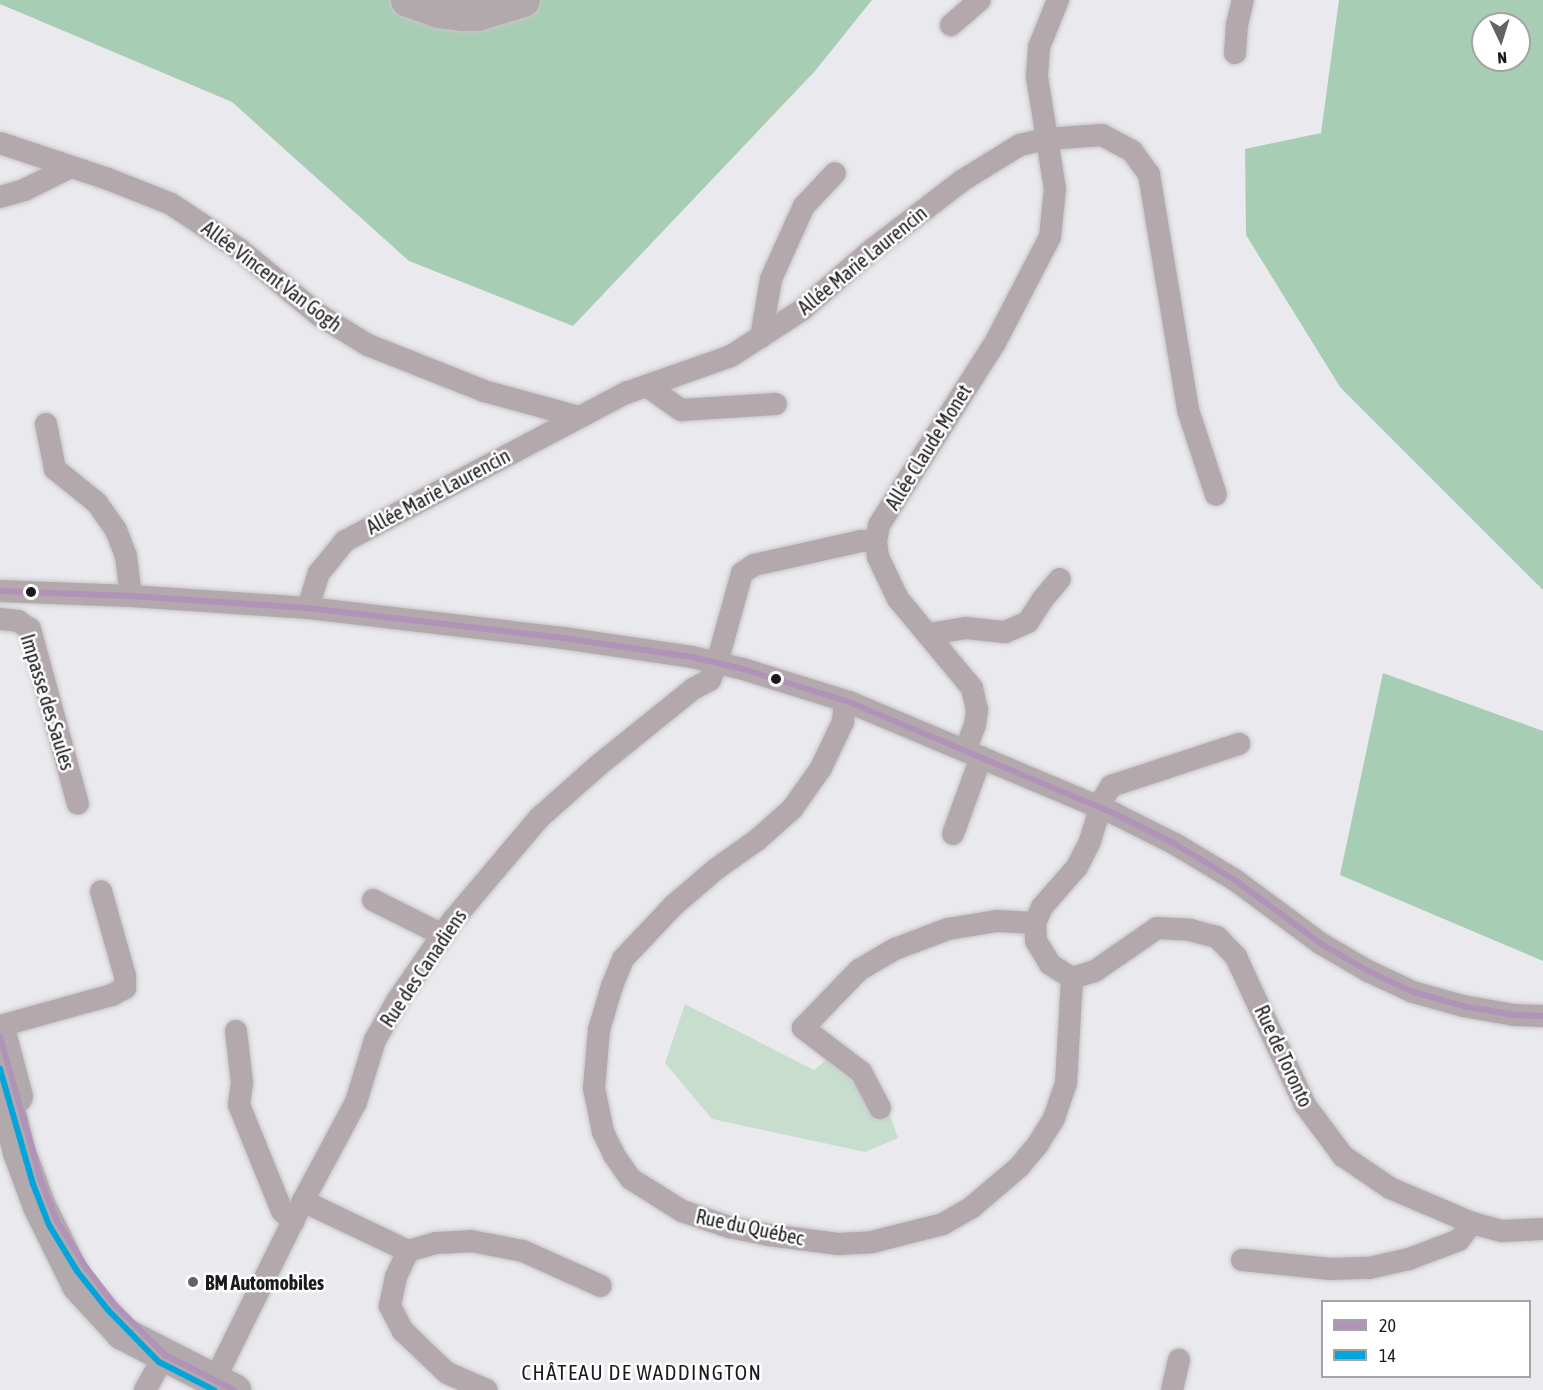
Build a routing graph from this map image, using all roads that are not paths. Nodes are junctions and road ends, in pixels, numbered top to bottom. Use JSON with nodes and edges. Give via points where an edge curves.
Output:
{"nodes":[{"id":1,"x":407,"y":0,"type":"edge"},
{"id":2,"x":523,"y":0,"type":"edge"},
{"id":3,"x":980,"y":0,"type":"edge"},
{"id":4,"x":1058,"y":0,"type":"edge"},
{"id":5,"x":1242,"y":0,"type":"edge"},
{"id":6,"x":951,"y":25,"type":"dead end"},
{"id":7,"x":1235,"y":53,"type":"dead end"},
{"id":8,"x":1047,"y":139,"type":"junction"},
{"id":9,"x":0,"y":143,"type":"edge"},
{"id":10,"x":71,"y":167,"type":"junction"},
{"id":11,"x":836,"y":173,"type":"dead end"},
{"id":12,"x":0,"y":197,"type":"edge"},
{"id":13,"x":761,"y":337,"type":"junction"},
{"id":14,"x":647,"y":386,"type":"junction"},
{"id":15,"x":776,"y":404,"type":"dead end"},
{"id":16,"x":579,"y":417,"type":"junction"},
{"id":17,"x":46,"y":424,"type":"dead end"},
{"id":18,"x":1216,"y":495,"type":"dead end"},
{"id":19,"x":876,"y":541,"type":"junction"},
{"id":20,"x":1060,"y":579,"type":"dead end"},
{"id":21,"x":0,"y":591,"type":"edge"},
{"id":22,"x":131,"y":596,"type":"junction"},
{"id":23,"x":308,"y":608,"type":"junction"},
{"id":24,"x":0,"y":619,"type":"edge"},
{"id":25,"x":928,"y":634,"type":"junction"},
{"id":26,"x":717,"y":663,"type":"junction"},
{"id":27,"x":849,"y":702,"type":"junction"},
{"id":28,"x":1239,"y":744,"type":"dead end"},
{"id":29,"x":973,"y":754,"type":"junction"},
{"id":30,"x":78,"y":804,"type":"dead end"},
{"id":31,"x":1100,"y":809,"type":"junction"},
{"id":32,"x":953,"y":834,"type":"dead end"},
{"id":33,"x":101,"y":891,"type":"dead end"},
{"id":34,"x":373,"y":900,"type":"dead end"},
{"id":35,"x":1035,"y":923,"type":"junction"},
{"id":36,"x":442,"y":935,"type":"junction"},
{"id":37,"x":1072,"y":978,"type":"junction"},
{"id":38,"x":1543,"y":1016,"type":"edge"},
{"id":39,"x":0,"y":1026,"type":"edge"},
{"id":40,"x":236,"y":1031,"type":"dead end"},
{"id":41,"x":0,"y":1036,"type":"edge"},
{"id":42,"x":0,"y":1077,"type":"edge"},
{"id":43,"x":880,"y":1108,"type":"dead end"},
{"id":44,"x":17,"y":1131,"type":"edge"},
{"id":45,"x":303,"y":1201,"type":"junction"},
{"id":46,"x":293,"y":1222,"type":"junction"},
{"id":47,"x":1472,"y":1223,"type":"junction"},
{"id":48,"x":1543,"y":1229,"type":"edge"},
{"id":49,"x":408,"y":1251,"type":"junction"},
{"id":50,"x":1242,"y":1260,"type":"dead end"},
{"id":51,"x":602,"y":1286,"type":"dead end"},
{"id":52,"x":165,"y":1355,"type":"junction"},
{"id":53,"x":1179,"y":1360,"type":"dead end"},
{"id":54,"x":224,"y":1385,"type":"edge"},
{"id":55,"x":145,"y":1390,"type":"edge"},
{"id":56,"x":488,"y":1390,"type":"edge"},
{"id":57,"x":1172,"y":1390,"type":"edge"}],
"edges":[{"from":1,"to":2,"type":"main road","via":[[440,11],[477,14]]},
{"from":3,"to":6,"type":"street"},
{"from":4,"to":8,"type":"street","name":"Allée Claude Monet","via":[[1039,47],[1037,76]]},
{"from":5,"to":7,"type":"street"},
{"from":8,"to":13,"type":"street","name":"Allée Marie Laurencin","via":[[1020,145],[963,180],[802,310]]},
{"from":8,"to":18,"type":"street","name":"Allée Marie Laurencin","via":[[1102,135],[1132,151],[1149,174],[1188,410]]},
{"from":8,"to":19,"type":"street","name":"Allée Claude Monet","via":[[1055,189],[1050,237],[996,341],[879,525]]},
{"from":9,"to":10,"type":"street","name":"Allée Vincent Van Gogh"},
{"from":10,"to":12,"type":"street"},
{"from":10,"to":16,"type":"street","name":"Allée Vincent Van Gogh","via":[[171,204],[239,249],[319,315],[368,345],[484,391]]},
{"from":11,"to":13,"type":"street","via":[[804,206],[771,279]]},
{"from":13,"to":14,"type":"street","name":"Allée Marie Laurencin","via":[[730,356]]},
{"from":14,"to":15,"type":"street","via":[[681,410]]},
{"from":14,"to":16,"type":"street","name":"Allée Marie Laurencin"},
{"from":16,"to":23,"type":"street","name":"Allée Marie Laurencin","via":[[345,541],[319,573]]},
{"from":17,"to":22,"type":"street","via":[[55,470],[97,503],[116,530],[126,556]]},
{"from":19,"to":25,"type":"street","via":[[878,558],[898,599]]},
{"from":19,"to":26,"type":"street","via":[[754,565],[742,573]]},
{"from":20,"to":25,"type":"street","via":[[1028,622],[1005,632],[966,628]]},
{"from":21,"to":22,"type":"street"},
{"from":22,"to":23,"type":"street"},
{"from":23,"to":26,"type":"street","via":[[563,638]]},
{"from":24,"to":30,"type":"street","name":"Impasse des Saules","via":[[18,621],[30,629]]},
{"from":25,"to":29,"type":"street","via":[[972,688],[978,710]]},
{"from":26,"to":27,"type":"street"},
{"from":26,"to":36,"type":"street","name":"Rue des Canadiens","via":[[710,680],[600,764],[539,818]]},
{"from":27,"to":29,"type":"street"},
{"from":27,"to":37,"type":"street","name":"Rue du Québec","via":[[821,768],[792,809],[674,905],[623,959],[599,1030],[594,1088],[603,1132],[631,1179],[682,1211],[769,1235],[838,1244],[872,1242],[943,1224],[972,1207],[1019,1167],[1053,1118],[1066,1083]]},
{"from":28,"to":31,"type":"street","via":[[1112,786]]},
{"from":29,"to":31,"type":"street"},
{"from":29,"to":32,"type":"street"},
{"from":31,"to":35,"type":"street","via":[[1077,867],[1042,907]]},
{"from":31,"to":38,"type":"street","via":[[1185,850],[1235,880],[1320,943],[1404,988],[1463,1006]]},
{"from":33,"to":39,"type":"street","via":[[125,988]]},
{"from":34,"to":36,"type":"street"},
{"from":35,"to":37,"type":"street","via":[[1036,941],[1050,964]]},
{"from":35,"to":43,"type":"street","via":[[997,921],[948,929],[895,949],[859,969],[803,1028],[861,1072]]},
{"from":36,"to":45,"type":"street","name":"Rue des Canadiens","via":[[375,1040],[356,1102]]},
{"from":37,"to":47,"type":"street","name":"Rue de Toronto","via":[[1095,971],[1157,928],[1217,937],[1236,957],[1305,1106],[1343,1156],[1390,1188]]},
{"from":40,"to":46,"type":"street","via":[[242,1083],[239,1105],[282,1211]]},
{"from":41,"to":44,"type":"main road"},
{"from":42,"to":44,"type":"main road"},
{"from":44,"to":52,"type":"main road","via":[[66,1237],[114,1304]]},
{"from":45,"to":46,"type":"street","name":"Rue des Canadiens"},
{"from":45,"to":49,"type":"street"},
{"from":46,"to":54,"type":"street","name":"Rue des Canadiens"},
{"from":47,"to":48,"type":"street","name":"Rue de Toronto","via":[[1502,1231]]},
{"from":47,"to":50,"type":"street","via":[[1458,1240],[1409,1259],[1369,1268],[1331,1269]]},
{"from":49,"to":51,"type":"street","via":[[436,1243],[471,1241],[523,1251]]},
{"from":49,"to":56,"type":"street","via":[[396,1277],[390,1306],[403,1331],[447,1373]]},
{"from":52,"to":54,"type":"main road"},
{"from":52,"to":55,"type":"street"},
{"from":53,"to":57,"type":"street"}]}
